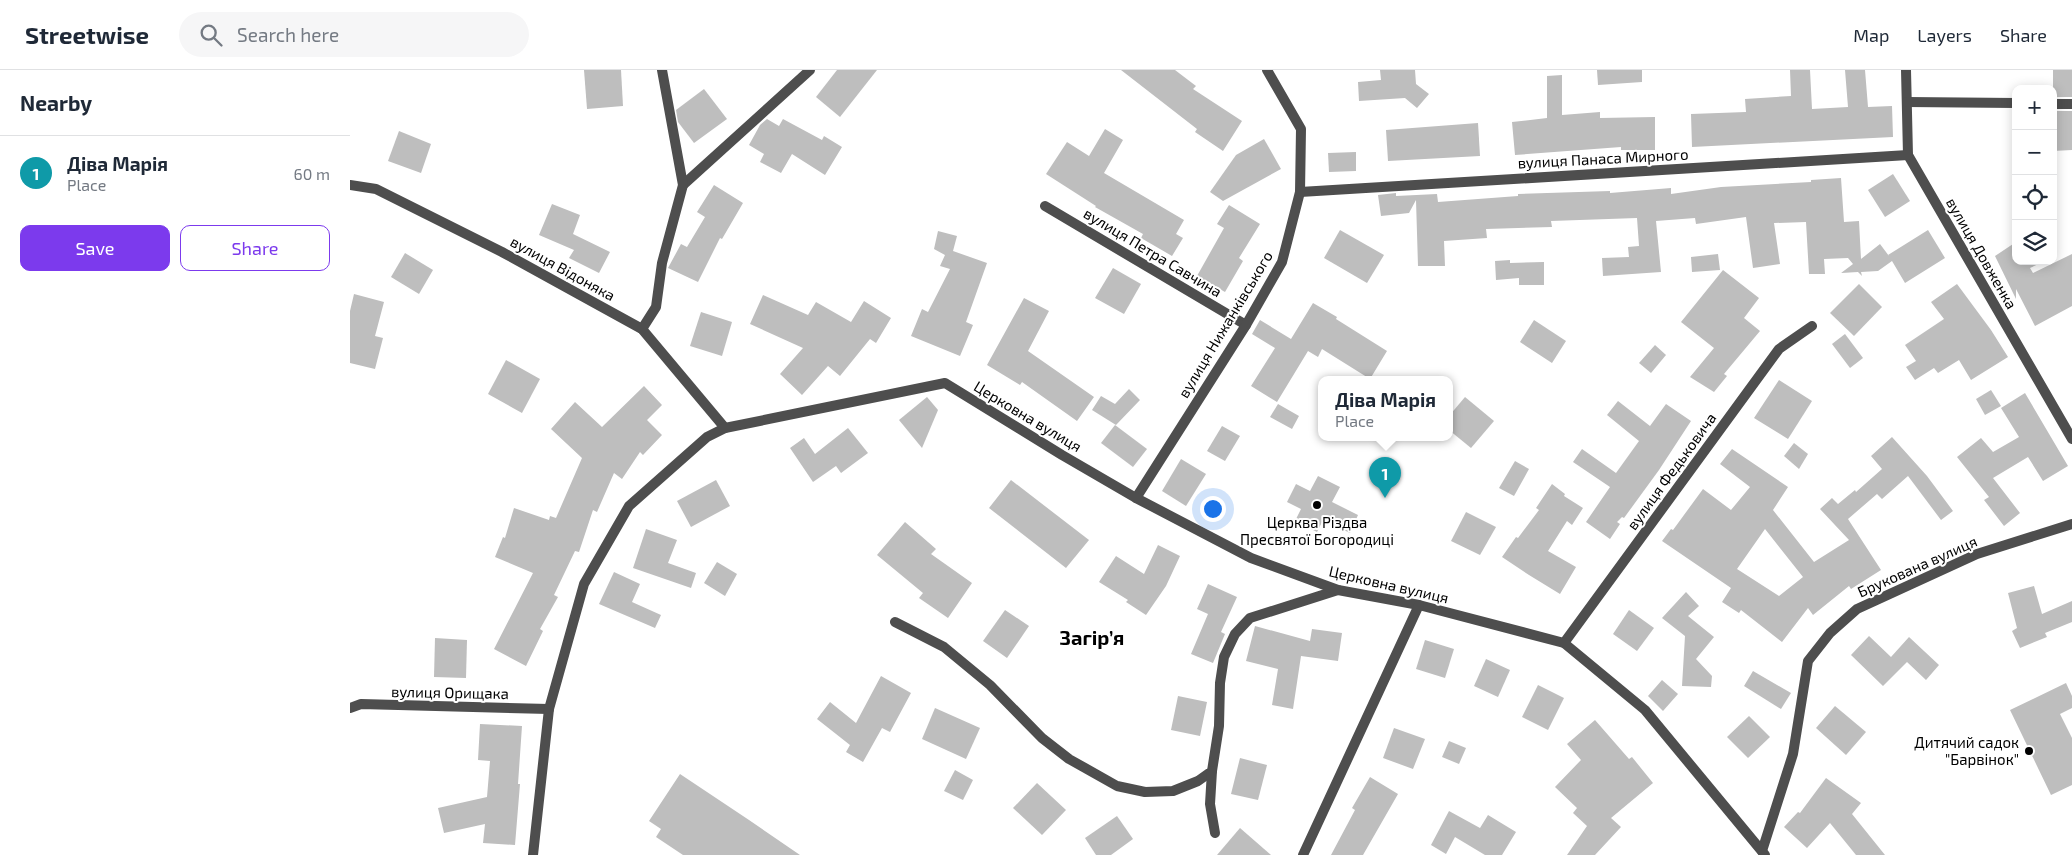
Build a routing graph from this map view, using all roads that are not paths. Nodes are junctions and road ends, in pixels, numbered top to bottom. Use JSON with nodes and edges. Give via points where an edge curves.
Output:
{"nodes":[{"id":1,"x":662,"y":70,"type":"edge"},
{"id":2,"x":810,"y":70,"type":"edge"},
{"id":3,"x":1267,"y":70,"type":"edge"},
{"id":4,"x":1906,"y":70,"type":"edge"},
{"id":5,"x":1907,"y":102,"type":"junction"},
{"id":6,"x":2012,"y":103,"type":"edge"},
{"id":7,"x":2057,"y":104,"type":"edge"},
{"id":8,"x":2072,"y":104,"type":"edge"},
{"id":9,"x":1908,"y":155,"type":"junction"},
{"id":10,"x":350,"y":185,"type":"edge"},
{"id":11,"x":683,"y":185,"type":"junction"},
{"id":12,"x":1300,"y":192,"type":"junction"},
{"id":13,"x":1046,"y":206,"type":"dead end"},
{"id":14,"x":1246,"y":325,"type":"junction"},
{"id":15,"x":1812,"y":326,"type":"dead end"},
{"id":16,"x":642,"y":329,"type":"junction"},
{"id":17,"x":725,"y":428,"type":"junction"},
{"id":18,"x":2072,"y":439,"type":"edge"},
{"id":19,"x":1136,"y":498,"type":"junction"},
{"id":20,"x":2072,"y":524,"type":"edge"},
{"id":21,"x":1338,"y":590,"type":"junction"},
{"id":22,"x":1419,"y":605,"type":"junction"},
{"id":23,"x":895,"y":622,"type":"dead end"},
{"id":24,"x":1564,"y":643,"type":"junction"},
{"id":25,"x":350,"y":708,"type":"edge"},
{"id":26,"x":549,"y":709,"type":"junction"},
{"id":27,"x":1212,"y":771,"type":"junction"},
{"id":28,"x":1215,"y":832,"type":"dead end"},
{"id":29,"x":1764,"y":853,"type":"edge"},
{"id":30,"x":533,"y":855,"type":"edge"},
{"id":31,"x":1303,"y":855,"type":"edge"}],
"edges":[{"from":1,"to":11,"type":"street"},
{"from":2,"to":11,"type":"street"},
{"from":3,"to":12,"type":"street","name":"вулиця Нижанківського","via":[[1301,129]]},
{"from":4,"to":5,"type":"street","name":"вулиця Довженка"},
{"from":5,"to":6,"type":"street"},
{"from":5,"to":9,"type":"street","name":"вулиця Довженка"},
{"from":7,"to":8,"type":"street"},
{"from":9,"to":12,"type":"street","name":"вулиця Панаса Мирного"},
{"from":9,"to":18,"type":"street","name":"вулиця Довженка"},
{"from":10,"to":16,"type":"street","name":"вулиця Відоняка","via":[[376,188]]},
{"from":11,"to":16,"type":"street","via":[[662,264],[656,307]]},
{"from":12,"to":14,"type":"street","name":"вулиця Нижанківського","via":[[1282,262]]},
{"from":13,"to":14,"type":"street","name":"вулиця Петра Савчина"},
{"from":14,"to":19,"type":"street","name":"вулиця Нижанківського"},
{"from":15,"to":24,"type":"street","name":"вулиця Федьковича","via":[[1780,349]]},
{"from":16,"to":17,"type":"street","name":"вулиця Відоняка"},
{"from":17,"to":19,"type":"street","name":"Церковна вулиця","via":[[945,383]]},
{"from":17,"to":26,"type":"street","name":"Церковна вулиця","via":[[706,437],[629,506],[584,584]]},
{"from":19,"to":21,"type":"street","name":"Церковна вулиця","via":[[1251,558]]},
{"from":20,"to":29,"type":"street","name":"Брукована вулиця","via":[[1978,554],[1857,609],[1830,633],[1808,661],[1793,754]]},
{"from":21,"to":22,"type":"street","name":"Церковна вулиця"},
{"from":21,"to":27,"type":"street","via":[[1250,618],[1235,634],[1224,657]]},
{"from":22,"to":24,"type":"street","name":"Церковна вулиця"},
{"from":22,"to":31,"type":"street"},
{"from":23,"to":27,"type":"street","via":[[944,647],[990,685],[1042,738],[1069,759],[1117,786],[1145,792],[1173,790],[1198,781]]},
{"from":24,"to":29,"type":"street","name":"Церковна вулиця","via":[[1646,710]]},
{"from":25,"to":26,"type":"street","name":"вулиця Орищака","via":[[361,704]]},
{"from":26,"to":30,"type":"street","name":"Церковна вулиця"},
{"from":27,"to":28,"type":"street","via":[[1210,804]]}]}
